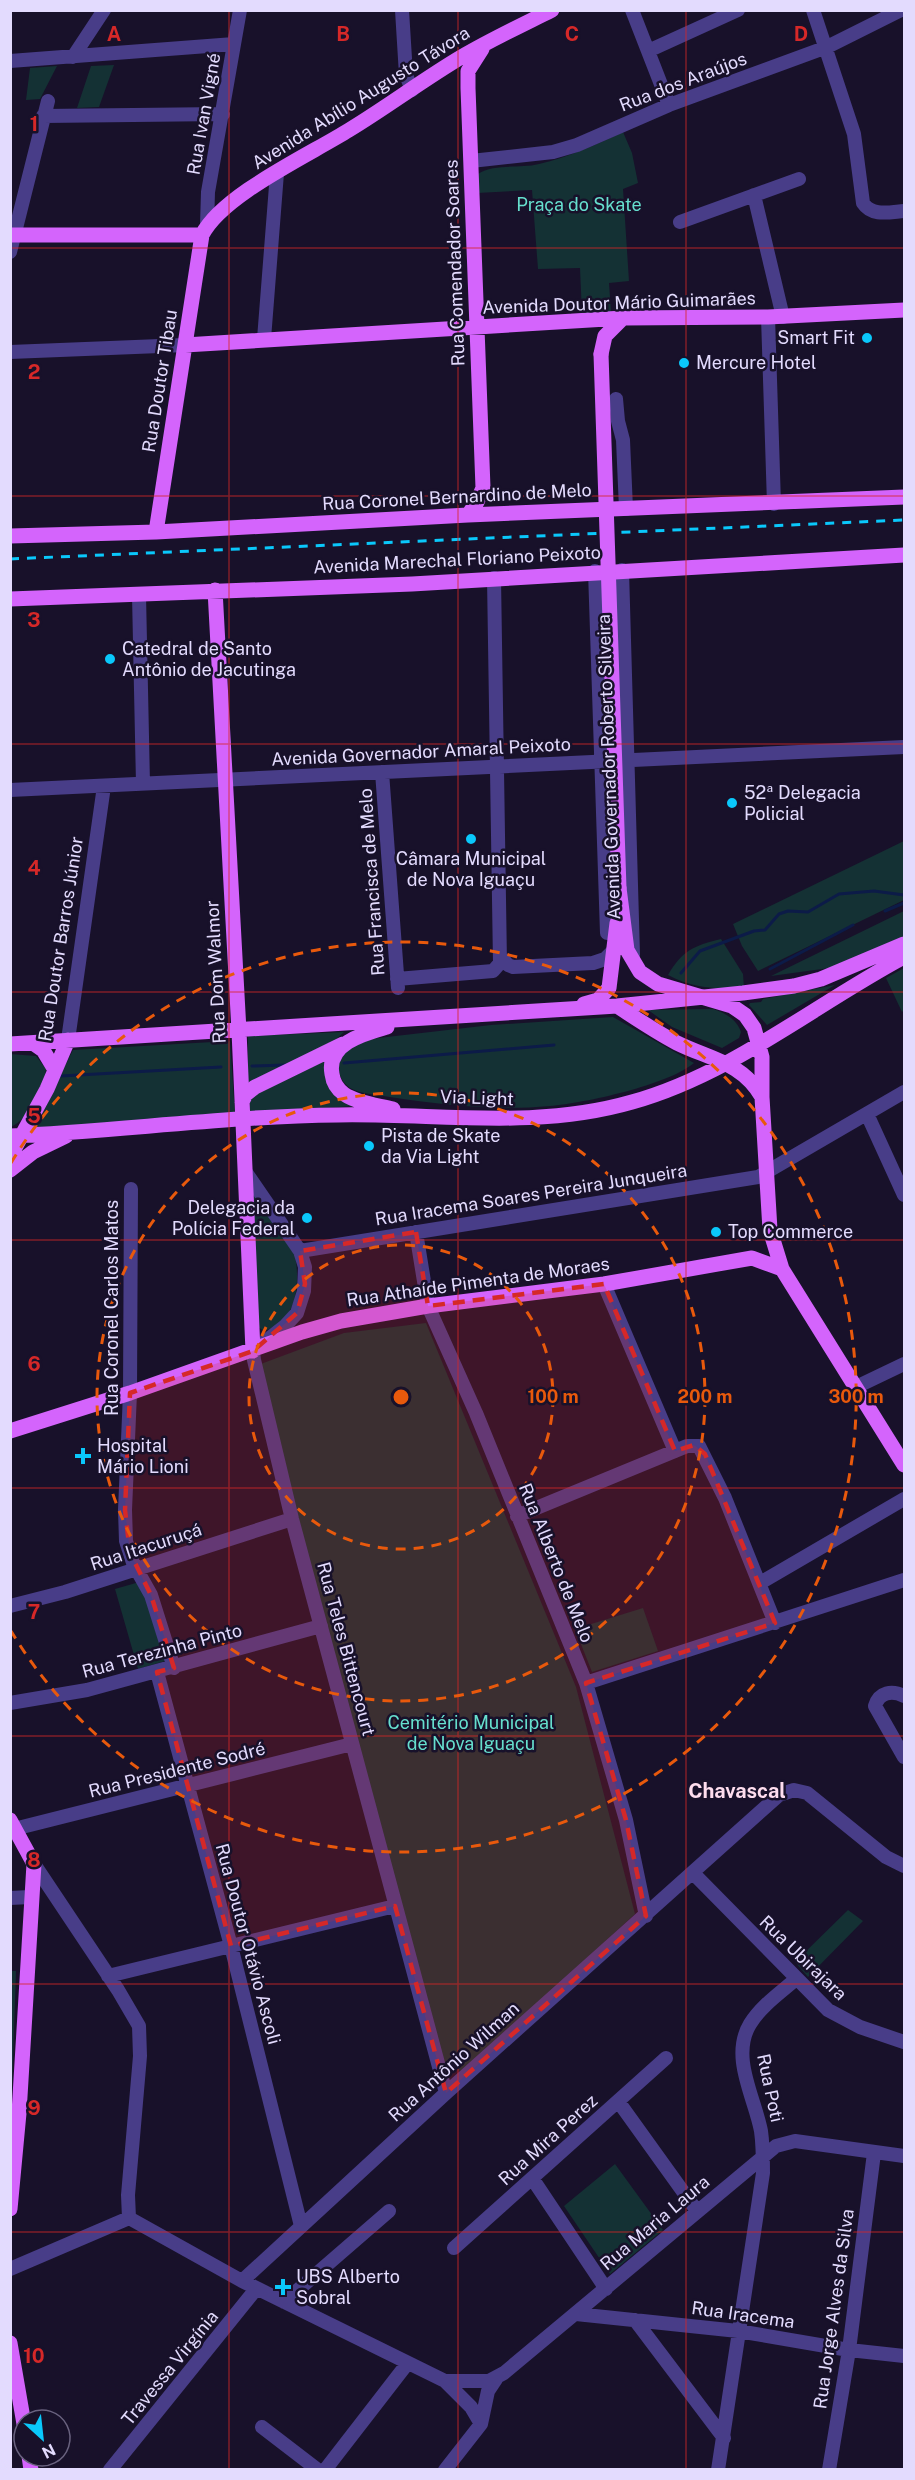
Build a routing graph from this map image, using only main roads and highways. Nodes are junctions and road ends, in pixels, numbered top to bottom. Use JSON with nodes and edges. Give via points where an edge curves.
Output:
{"nodes":[{"id":1,"x":552,"y":10,"type":"edge"},
{"id":2,"x":531,"y":15,"type":"edge"},
{"id":3,"x":489,"y":43,"type":"junction"},
{"id":4,"x":439,"y":73,"type":"junction"},
{"id":5,"x":468,"y":88,"type":"junction"},
{"id":6,"x":205,"y":230,"type":"junction"},
{"id":7,"x":13,"y":235,"type":"edge"},
{"id":8,"x":904,"y":310,"type":"edge"},
{"id":9,"x":622,"y":318,"type":"junction"},
{"id":10,"x":576,"y":321,"type":"junction"},
{"id":11,"x":478,"y":327,"type":"junction"},
{"id":12,"x":185,"y":345,"type":"junction"},
{"id":13,"x":601,"y":352,"type":"junction"},
{"id":14,"x":483,"y":488,"type":"junction"},
{"id":15,"x":904,"y":497,"type":"edge"},
{"id":16,"x":504,"y":514,"type":"junction"},
{"id":17,"x":468,"y":515,"type":"junction"},
{"id":18,"x":156,"y":532,"type":"junction"},
{"id":19,"x":10,"y":536,"type":"edge"},
{"id":20,"x":904,"y":555,"type":"edge"},
{"id":21,"x":214,"y":590,"type":"junction"},
{"id":22,"x":10,"y":599,"type":"edge"},
{"id":23,"x":904,"y":944,"type":"edge"},
{"id":24,"x":625,"y":956,"type":"junction"},
{"id":25,"x":904,"y":957,"type":"edge"},
{"id":26,"x":706,"y":996,"type":"junction"},
{"id":27,"x":617,"y":1006,"type":"junction"},
{"id":28,"x":571,"y":1008,"type":"junction"},
{"id":29,"x":442,"y":1017,"type":"junction"},
{"id":30,"x":239,"y":1031,"type":"junction"},
{"id":31,"x":68,"y":1040,"type":"junction"},
{"id":32,"x":352,"y":1040,"type":"junction"},
{"id":33,"x":33,"y":1043,"type":"junction"},
{"id":34,"x":760,"y":1043,"type":"junction"},
{"id":35,"x":10,"y":1044,"type":"edge"},
{"id":36,"x":724,"y":1063,"type":"junction"},
{"id":37,"x":55,"y":1070,"type":"junction"},
{"id":38,"x":762,"y":1097,"type":"junction"},
{"id":39,"x":242,"y":1102,"type":"junction"},
{"id":40,"x":422,"y":1116,"type":"junction"},
{"id":41,"x":243,"y":1119,"type":"junction"},
{"id":42,"x":80,"y":1131,"type":"junction"},
{"id":43,"x":18,"y":1133,"type":"edge"},
{"id":44,"x":10,"y":1157,"type":"edge"},
{"id":45,"x":10,"y":1170,"type":"edge"},
{"id":46,"x":771,"y":1230,"type":"junction"},
{"id":47,"x":752,"y":1258,"type":"junction"},
{"id":48,"x":782,"y":1269,"type":"junction"},
{"id":49,"x":246,"y":1359,"type":"junction"},
{"id":50,"x":10,"y":1431,"type":"edge"},
{"id":51,"x":904,"y":1465,"type":"edge"},
{"id":52,"x":12,"y":1826,"type":"edge"},
{"id":53,"x":10,"y":2209,"type":"edge"},
{"id":54,"x":11,"y":2343,"type":"edge"},
{"id":55,"x":21,"y":2408,"type":"edge"}],
"edges":[{"from":1,"to":2,"type":"main road","name":"Avenida Abílio Augusto Távora"},
{"from":2,"to":3,"type":"main road","name":"Avenida Abílio Augusto Távora"},
{"from":3,"to":4,"type":"main road","name":"Avenida Abílio Augusto Távora"},
{"from":3,"to":5,"type":"main road","name":"Rua Comendador Soares","via":[[471,62]]},
{"from":4,"to":5,"type":"main road","via":[[459,75]]},
{"from":4,"to":6,"type":"main road","name":"Avenida Abílio Augusto Távora","via":[[238,197],[216,214]]},
{"from":5,"to":11,"type":"main road","name":"Rua Comendador Soares"},
{"from":6,"to":7,"type":"main road"},
{"from":6,"to":12,"type":"main road","name":"Rua Doutor Tibau"},
{"from":8,"to":9,"type":"main road","name":"Avenida Doutor Mário Guimarães","via":[[775,317]]},
{"from":9,"to":10,"type":"main road","name":"Avenida Doutor Mário Guimarães"},
{"from":9,"to":13,"type":"main road","via":[[605,336]]},
{"from":10,"to":11,"type":"main road","name":"Avenida Doutor Mário Guimarães"},
{"from":10,"to":13,"type":"main road","via":[[591,330]]},
{"from":11,"to":12,"type":"main road","name":"Avenida Doutor Mário Guimarães"},
{"from":11,"to":14,"type":"main road","name":"Rua Comendador Soares"},
{"from":12,"to":18,"type":"main road","name":"Rua Doutor Tibau"},
{"from":13,"to":24,"type":"main road","bridge":true,"via":[[619,895]]},
{"from":14,"to":16,"type":"main road"},
{"from":14,"to":17,"type":"main road"},
{"from":15,"to":16,"type":"main road","name":"Rua Coronel Bernardino de Melo"},
{"from":16,"to":17,"type":"main road","name":"Rua Coronel Bernardino de Melo"},
{"from":17,"to":18,"type":"main road","name":"Rua Coronel Bernardino de Melo"},
{"from":18,"to":19,"type":"main road","name":"Rua Coronel Bernardino de Melo"},
{"from":20,"to":21,"type":"main road","name":"Avenida Marechal Floriano Peixoto","via":[[412,584]]},
{"from":21,"to":22,"type":"main road","name":"Avenida Marechal Floriano Peixoto"},
{"from":21,"to":30,"type":"main road","name":"Rua Dom Walmor"},
{"from":23,"to":26,"type":"main road","via":[[807,983]]},
{"from":24,"to":26,"type":"main road","via":[[652,982]]},
{"from":24,"to":28,"type":"main road","via":[[612,972],[608,991],[598,1000]]},
{"from":25,"to":34,"type":"main road","name":"Via Light"},
{"from":26,"to":27,"type":"main road"},
{"from":26,"to":34,"type":"main road","via":[[745,1015]]},
{"from":27,"to":28,"type":"main road"},
{"from":27,"to":36,"type":"main road","via":[[678,1044]]},
{"from":28,"to":29,"type":"main road"},
{"from":29,"to":30,"type":"main road"},
{"from":29,"to":32,"type":"main road","via":[[387,1027]]},
{"from":30,"to":31,"type":"main road"},
{"from":30,"to":39,"type":"main road","name":"Rua Dom Walmor"},
{"from":31,"to":33,"type":"main road"},
{"from":31,"to":37,"type":"main road","name":"Rua Doutor Barros Júnior"},
{"from":32,"to":39,"type":"main road","via":[[255,1087]]},
{"from":32,"to":40,"type":"main road","via":[[332,1062],[339,1090],[362,1102]]},
{"from":33,"to":35,"type":"main road"},
{"from":33,"to":37,"type":"main road","via":[[43,1050]]},
{"from":34,"to":36,"type":"main road","name":"Via Light"},
{"from":34,"to":38,"type":"main road"},
{"from":36,"to":38,"type":"main road","via":[[748,1077]]},
{"from":36,"to":40,"type":"main road","name":"Via Light","via":[[654,1095],[568,1116],[492,1120]]},
{"from":37,"to":43,"type":"main road","name":"Rua Doutor Barros Júnior"},
{"from":38,"to":46,"type":"main road"},
{"from":39,"to":41,"type":"main road","name":"Rua Dom Walmor"},
{"from":40,"to":41,"type":"main road","name":"Via Light"},
{"from":41,"to":42,"type":"main road","name":"Via Light"},
{"from":41,"to":49,"type":"main road","name":"Rua Dom Walmor"},
{"from":42,"to":43,"type":"main road","name":"Via Light"},
{"from":42,"to":45,"type":"main road","via":[[44,1146]]},
{"from":43,"to":44,"type":"main road","name":"Rua Doutor Barros Júnior"},
{"from":46,"to":47,"type":"main road","via":[[764,1246]]},
{"from":46,"to":48,"type":"main road"},
{"from":47,"to":48,"type":"main road","name":"Rua Athaíde Pimenta de Moraes"},
{"from":47,"to":49,"type":"main road","name":"Rua Athaíde Pimenta de Moraes","via":[[326,1325]]},
{"from":48,"to":51,"type":"main road"},
{"from":49,"to":50,"type":"main road","name":"Rua Athaíde Pimenta de Moraes"},
{"from":52,"to":53,"type":"main road","via":[[34,1864]]},
{"from":54,"to":55,"type":"main road"}]}
